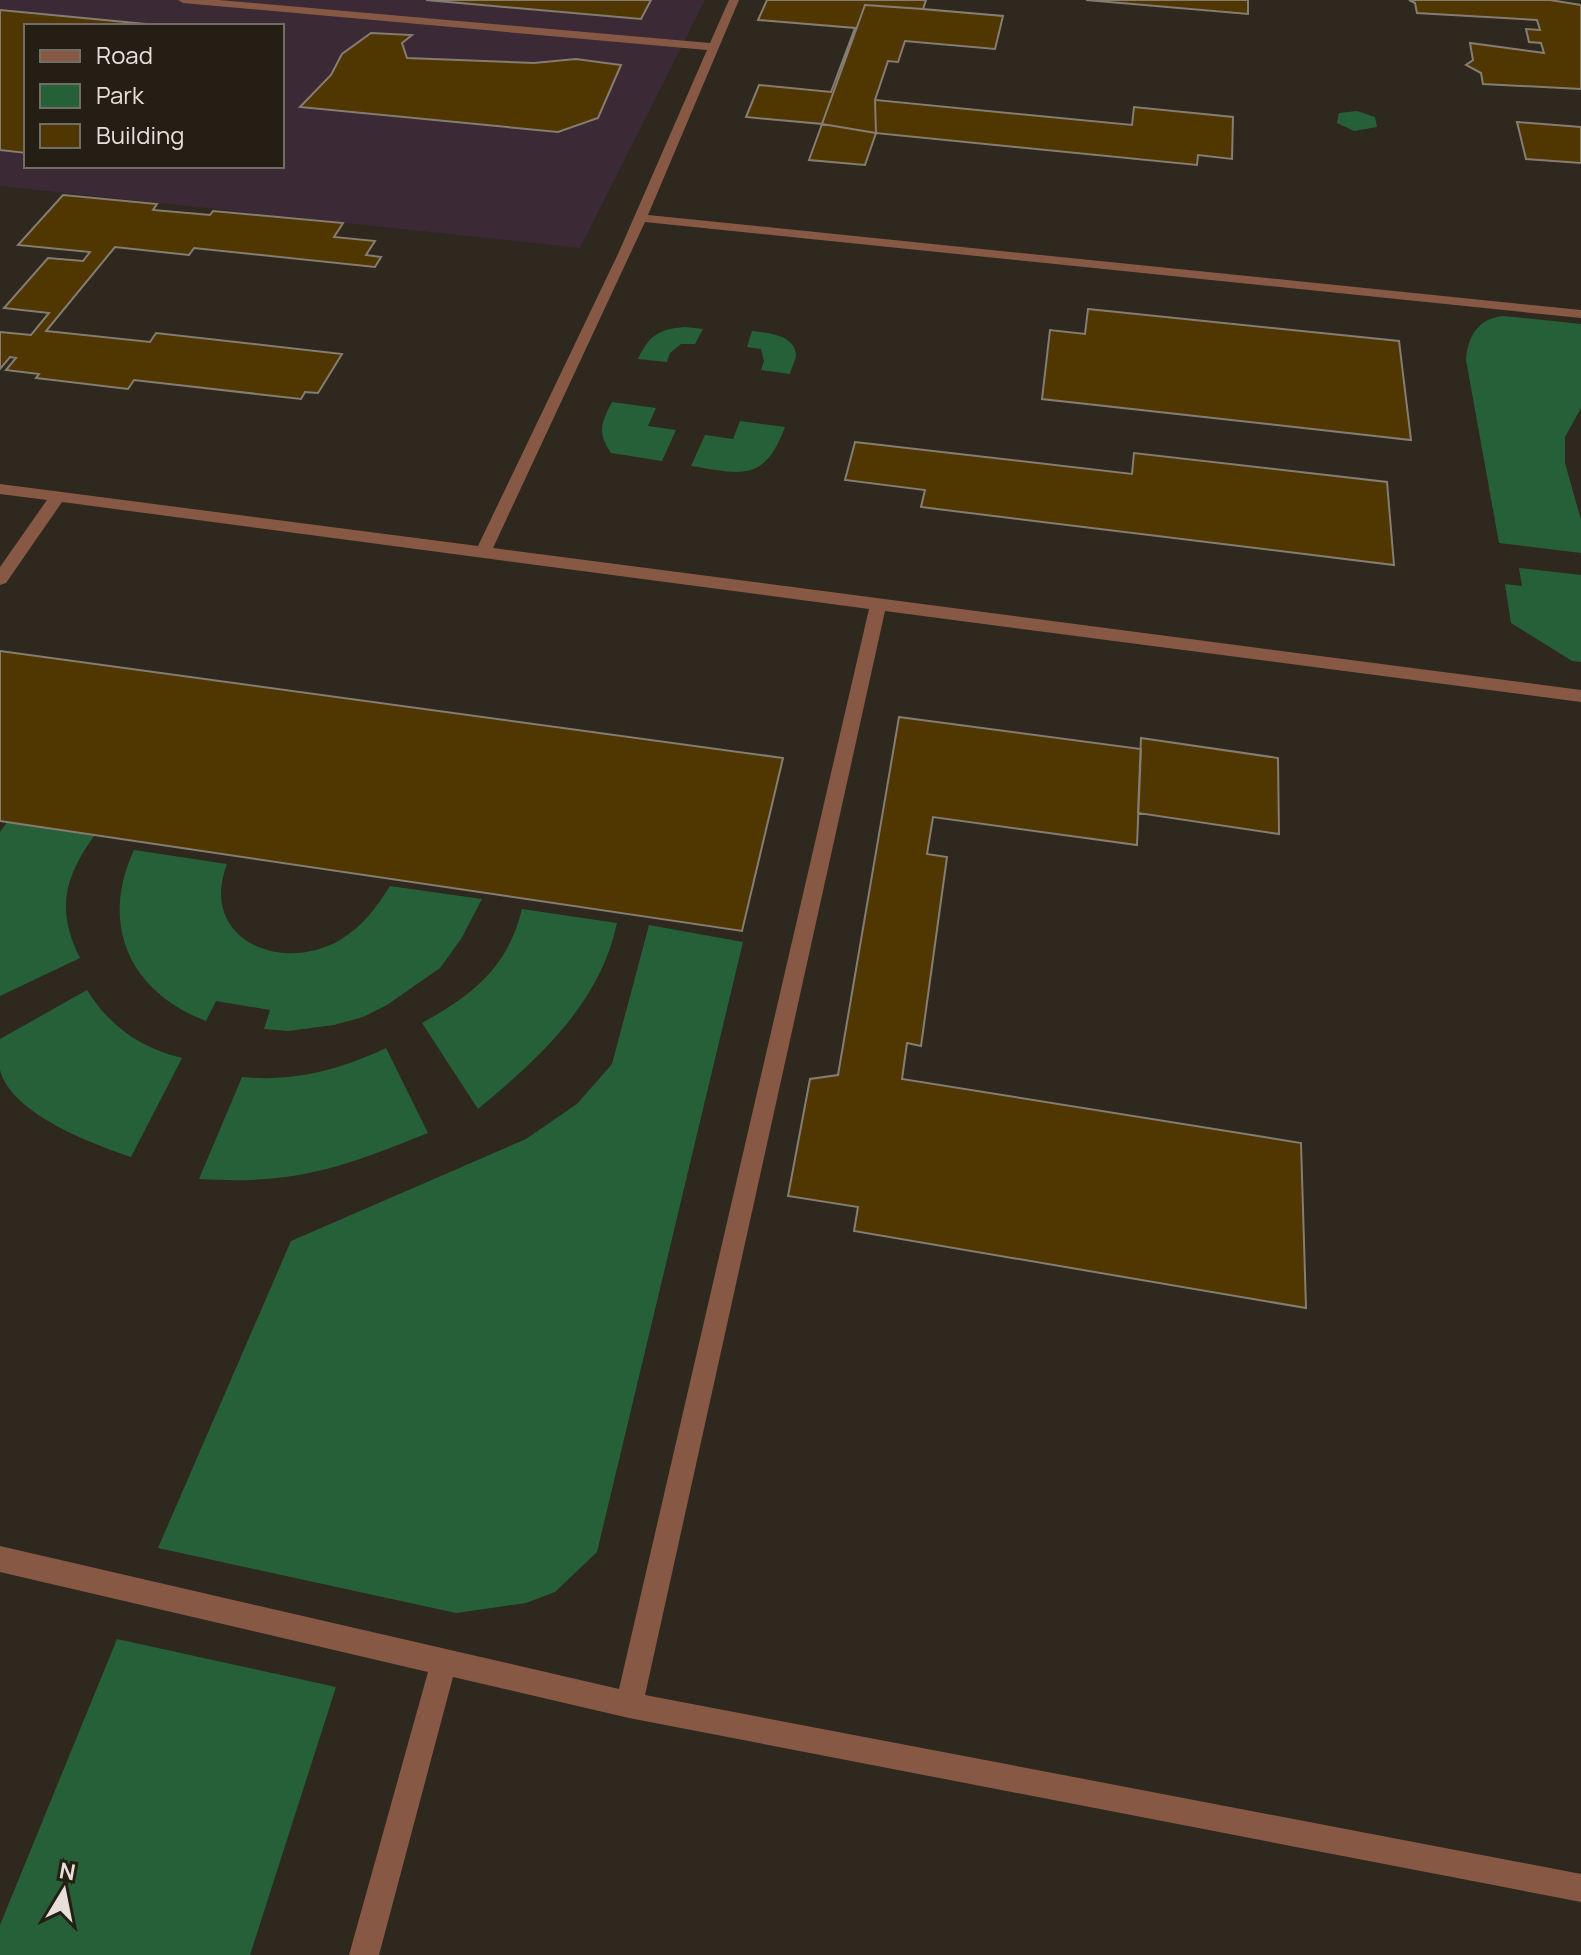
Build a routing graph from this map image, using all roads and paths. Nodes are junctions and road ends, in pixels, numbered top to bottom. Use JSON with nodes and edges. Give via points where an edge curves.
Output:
{"nodes":[{"id":1,"x":183,"y":0,"type":"edge"},
{"id":2,"x":734,"y":0,"type":"edge"},
{"id":3,"x":714,"y":47,"type":"junction"},
{"id":4,"x":640,"y":218,"type":"junction"},
{"id":5,"x":1581,"y":314,"type":"edge"},
{"id":6,"x":0,"y":489,"type":"edge"},
{"id":7,"x":58,"y":496,"type":"junction"},
{"id":8,"x":483,"y":552,"type":"junction"},
{"id":9,"x":0,"y":579,"type":"edge"},
{"id":10,"x":878,"y":604,"type":"junction"},
{"id":11,"x":1581,"y":696,"type":"edge"},
{"id":12,"x":0,"y":1559,"type":"edge"},
{"id":13,"x":444,"y":1662,"type":"junction"},
{"id":14,"x":629,"y":1705,"type":"junction"},
{"id":15,"x":1581,"y":1888,"type":"edge"},
{"id":16,"x":364,"y":1955,"type":"edge"}],
"edges":[{"from":1,"to":3,"type":"lane"},
{"from":2,"to":3,"type":"lane"},
{"from":3,"to":4,"type":"lane"},
{"from":4,"to":5,"type":"lane"},
{"from":4,"to":8,"type":"lane"},
{"from":6,"to":7,"type":"lane"},
{"from":7,"to":8,"type":"lane"},
{"from":7,"to":9,"type":"lane"},
{"from":8,"to":10,"type":"lane"},
{"from":10,"to":11,"type":"lane"},
{"from":10,"to":14,"type":"lane"},
{"from":12,"to":13,"type":"lane"},
{"from":13,"to":14,"type":"lane"},
{"from":13,"to":16,"type":"lane"},
{"from":14,"to":15,"type":"lane"}]}
